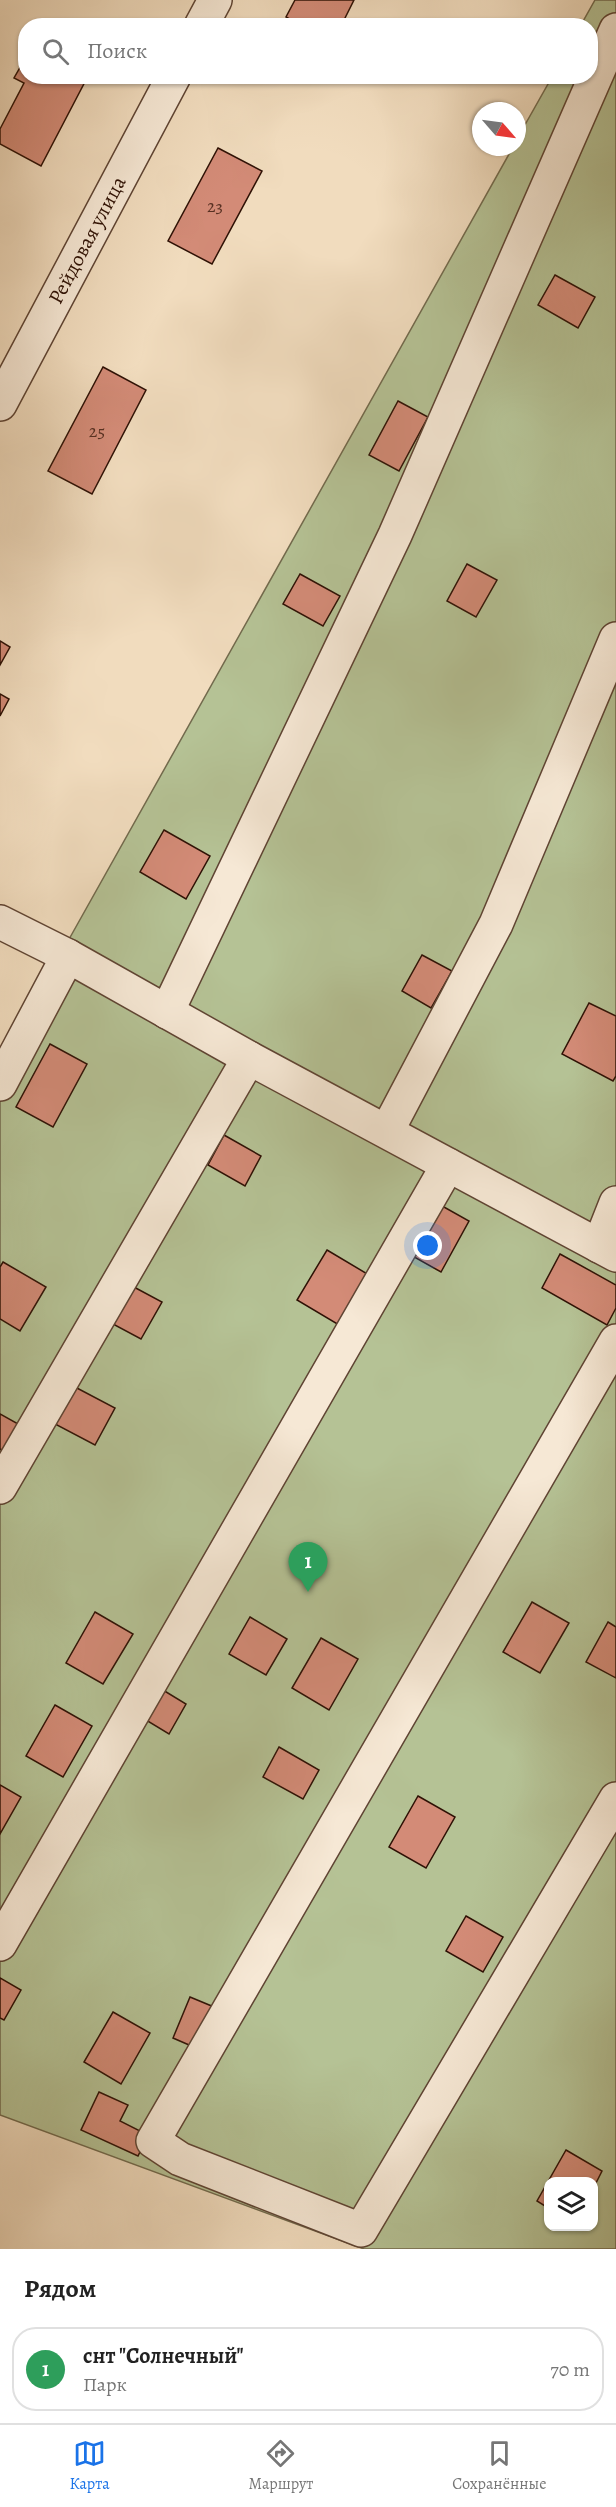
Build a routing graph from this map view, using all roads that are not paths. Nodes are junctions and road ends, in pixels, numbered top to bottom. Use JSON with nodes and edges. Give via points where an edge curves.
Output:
{"nodes":[{"id":1,"x":214,"y":0,"type":"edge"},
{"id":2,"x":205,"y":18,"type":"edge"},
{"id":3,"x":616,"y":30,"type":"edge"},
{"id":4,"x":598,"y":71,"type":"edge"},
{"id":5,"x":170,"y":84,"type":"edge"},
{"id":6,"x":592,"y":84,"type":"edge"},
{"id":7,"x":0,"y":404,"type":"edge"},
{"id":8,"x":616,"y":639,"type":"edge"},
{"id":9,"x":0,"y":922,"type":"edge"},
{"id":10,"x":68,"y":956,"type":"junction"},
{"id":11,"x":167,"y":1012,"type":"junction"},
{"id":12,"x":249,"y":1058,"type":"junction"},
{"id":13,"x":0,"y":1084,"type":"edge"},
{"id":14,"x":387,"y":1131,"type":"junction"},
{"id":15,"x":447,"y":1166,"type":"junction"},
{"id":16,"x":616,"y":1203,"type":"edge"},
{"id":17,"x":607,"y":1250,"type":"edge"},
{"id":18,"x":616,"y":1341,"type":"edge"},
{"id":19,"x":0,"y":1487,"type":"edge"},
{"id":20,"x":616,"y":1799,"type":"edge"},
{"id":21,"x":0,"y":1944,"type":"edge"}],
"edges":[{"from":1,"to":2,"type":"street"},
{"from":3,"to":4,"type":"street"},
{"from":5,"to":7,"type":"street","name":"Рейдовая улица"},
{"from":6,"to":11,"type":"street","via":[[395,535]]},
{"from":8,"to":14,"type":"street","via":[[496,924]]},
{"from":9,"to":10,"type":"street"},
{"from":10,"to":11,"type":"street"},
{"from":10,"to":13,"type":"street"},
{"from":11,"to":12,"type":"street"},
{"from":12,"to":14,"type":"street"},
{"from":12,"to":19,"type":"street"},
{"from":14,"to":15,"type":"street"},
{"from":15,"to":17,"type":"street"},
{"from":15,"to":21,"type":"street"},
{"from":16,"to":17,"type":"street"},
{"from":18,"to":20,"type":"street","via":[[153,2141],[180,2158],[361,2230]]}]}
